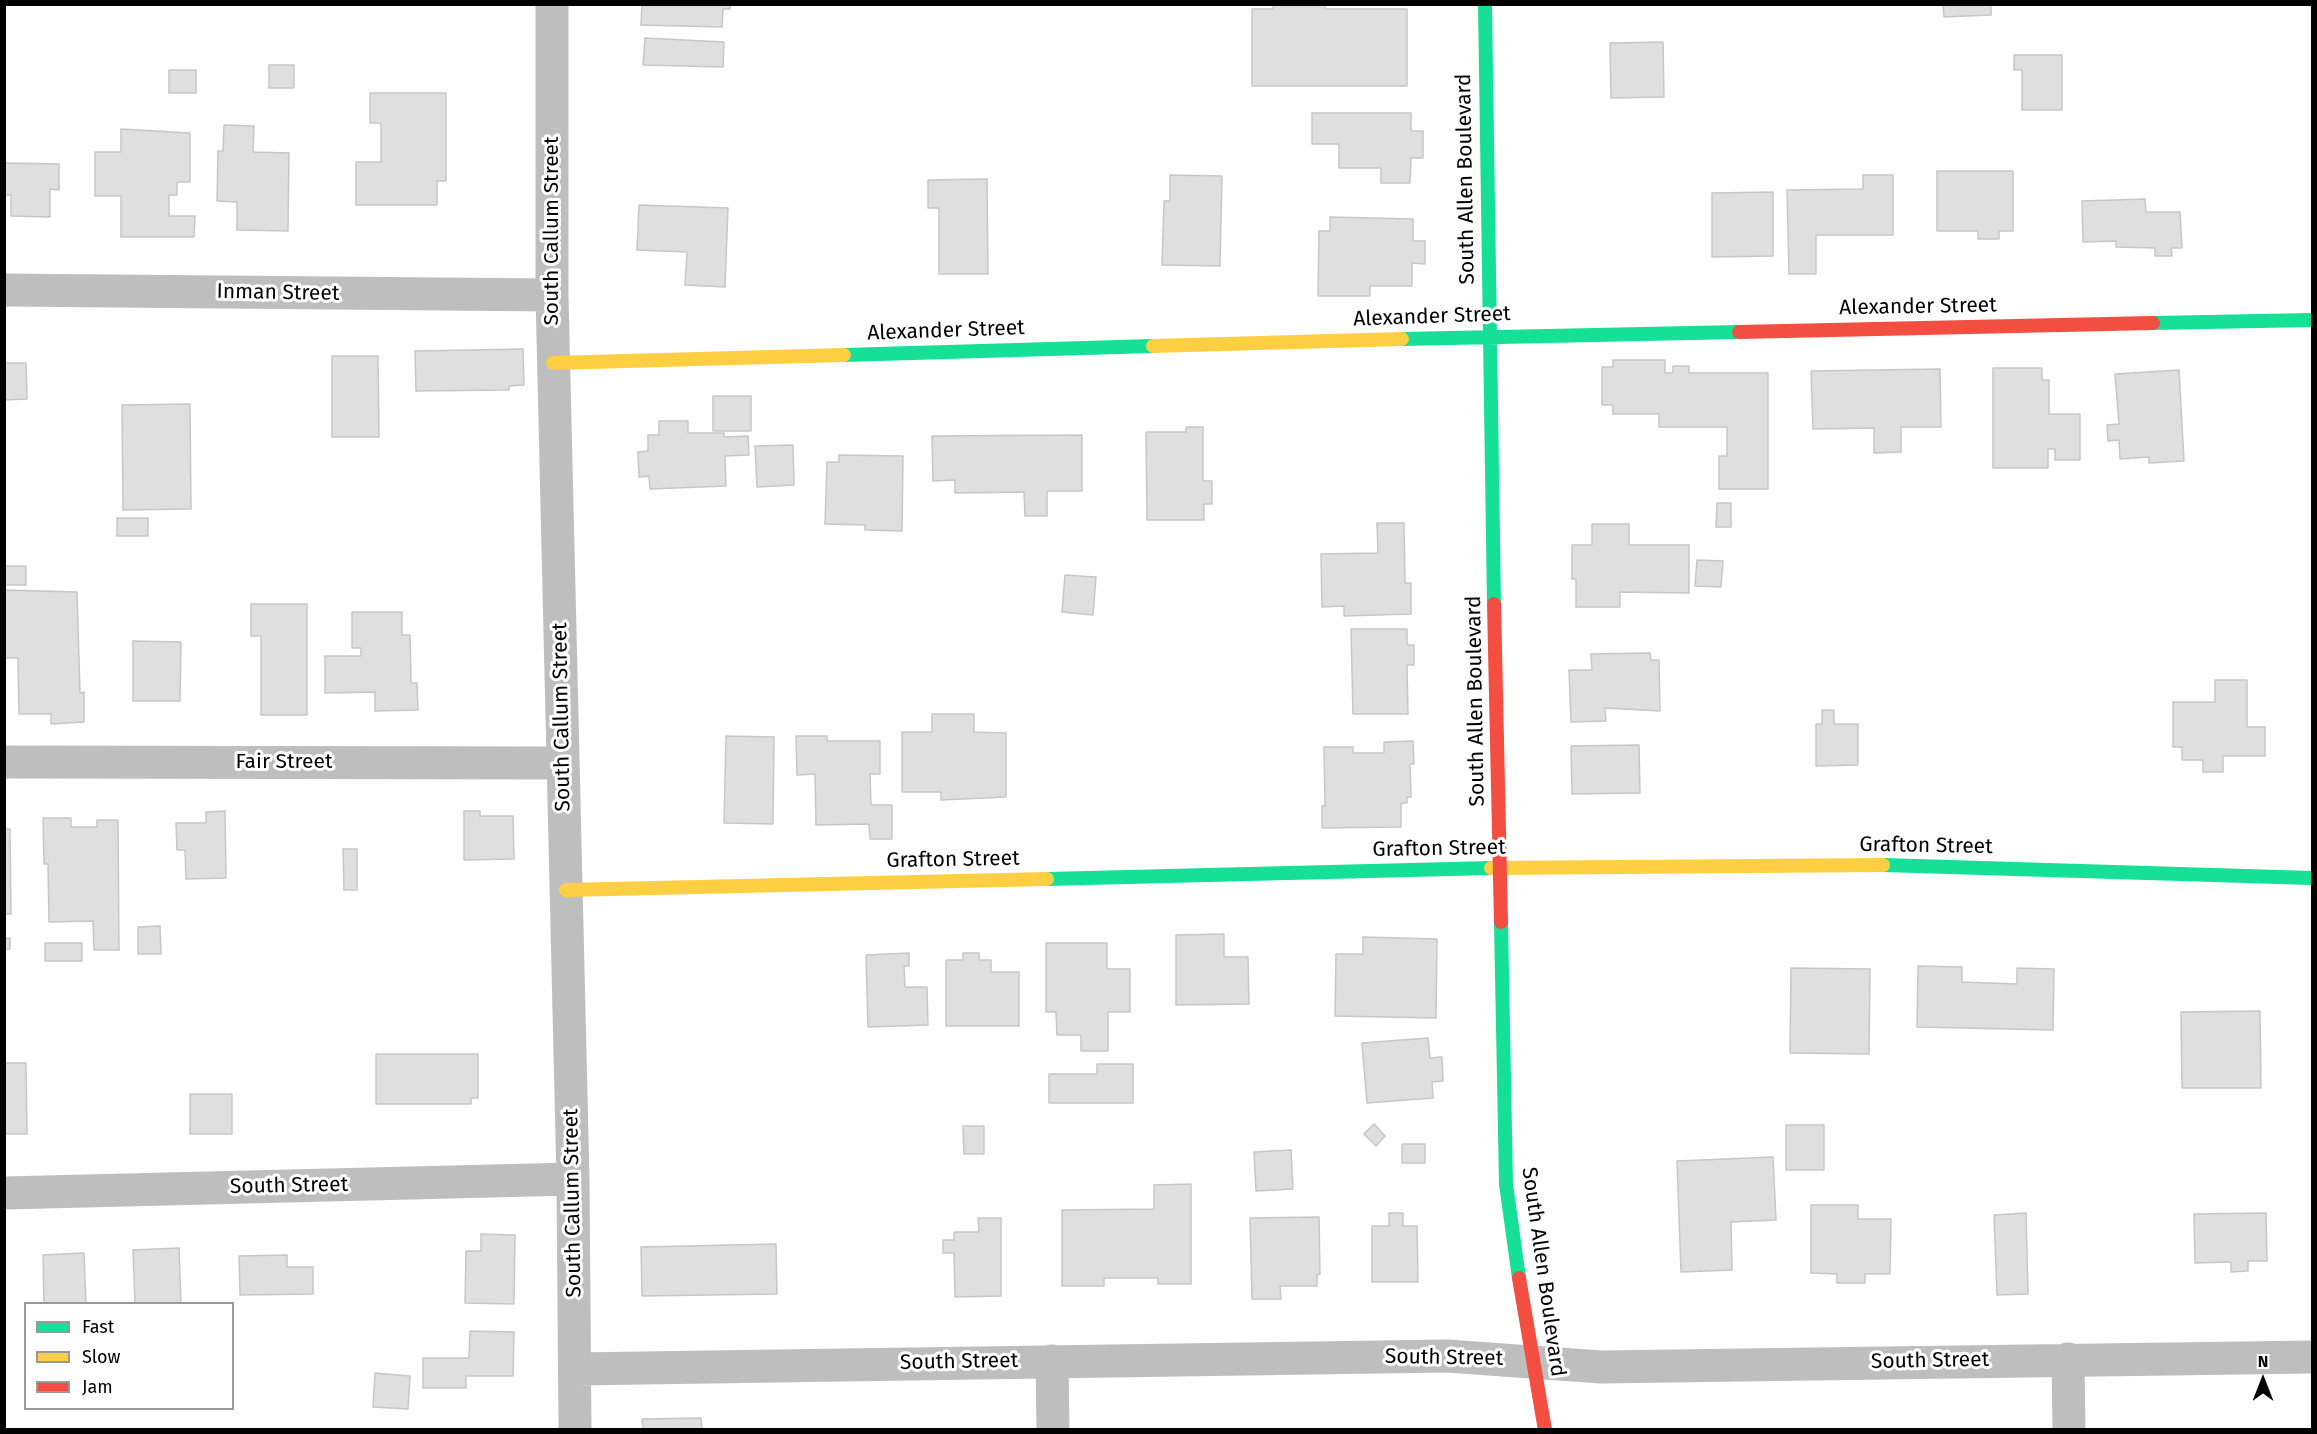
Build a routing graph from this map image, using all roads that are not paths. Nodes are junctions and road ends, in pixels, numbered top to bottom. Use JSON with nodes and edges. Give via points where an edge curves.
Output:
{"nodes":[{"id":1,"x":552,"y":4,"type":"edge"},
{"id":2,"x":1485,"y":4,"type":"edge"},
{"id":3,"x":4,"y":290,"type":"edge"},
{"id":4,"x":552,"y":295,"type":"junction"},
{"id":5,"x":2313,"y":320,"type":"edge"},
{"id":6,"x":1489,"y":337,"type":"junction"},
{"id":7,"x":553,"y":363,"type":"junction"},
{"id":8,"x":4,"y":762,"type":"edge"},
{"id":9,"x":563,"y":763,"type":"junction"},
{"id":10,"x":1501,"y":868,"type":"junction"},
{"id":11,"x":2313,"y":878,"type":"edge"},
{"id":12,"x":566,"y":890,"type":"junction"},
{"id":13,"x":573,"y":1179,"type":"junction"},
{"id":14,"x":4,"y":1193,"type":"edge"},
{"id":15,"x":2313,"y":1357,"type":"edge"},
{"id":16,"x":2068,"y":1359,"type":"junction"},
{"id":17,"x":1052,"y":1361,"type":"junction"},
{"id":18,"x":1533,"y":1361,"type":"junction"},
{"id":19,"x":576,"y":1369,"type":"junction"},
{"id":20,"x":575,"y":1430,"type":"edge"},
{"id":21,"x":1053,"y":1430,"type":"edge"},
{"id":22,"x":1545,"y":1430,"type":"edge"},
{"id":23,"x":2069,"y":1430,"type":"edge"}],
"edges":[{"from":1,"to":4,"type":"street","name":"South Callum Street"},
{"from":2,"to":6,"type":"street","name":"South Allen Boulevard"},
{"from":3,"to":4,"type":"street","name":"Inman Street"},
{"from":4,"to":7,"type":"street","name":"South Callum Street"},
{"from":5,"to":6,"type":"street","name":"Alexander Street"},
{"from":6,"to":7,"type":"street","name":"Alexander Street"},
{"from":6,"to":10,"type":"street","name":"South Allen Boulevard"},
{"from":7,"to":9,"type":"street","name":"South Callum Street"},
{"from":8,"to":9,"type":"street","name":"Fair Street"},
{"from":9,"to":12,"type":"street","name":"South Callum Street"},
{"from":10,"to":11,"type":"street","name":"Grafton Street","via":[[1914,865]]},
{"from":10,"to":12,"type":"street","name":"Grafton Street"},
{"from":10,"to":18,"type":"street","name":"South Allen Boulevard","via":[[1506,1184]]},
{"from":12,"to":13,"type":"street","name":"South Callum Street"},
{"from":13,"to":14,"type":"street","name":"South Street"},
{"from":13,"to":19,"type":"street","name":"South Callum Street"},
{"from":15,"to":16,"type":"street","name":"South Street"},
{"from":16,"to":18,"type":"street","name":"South Street","via":[[1601,1366]]},
{"from":16,"to":23,"type":"street"},
{"from":17,"to":18,"type":"street","name":"South Street","via":[[1447,1356]]},
{"from":17,"to":19,"type":"street","name":"South Street"},
{"from":17,"to":21,"type":"street"},
{"from":18,"to":22,"type":"street","name":"South Allen Boulevard"},
{"from":19,"to":20,"type":"street","name":"South Callum Street"}]}
